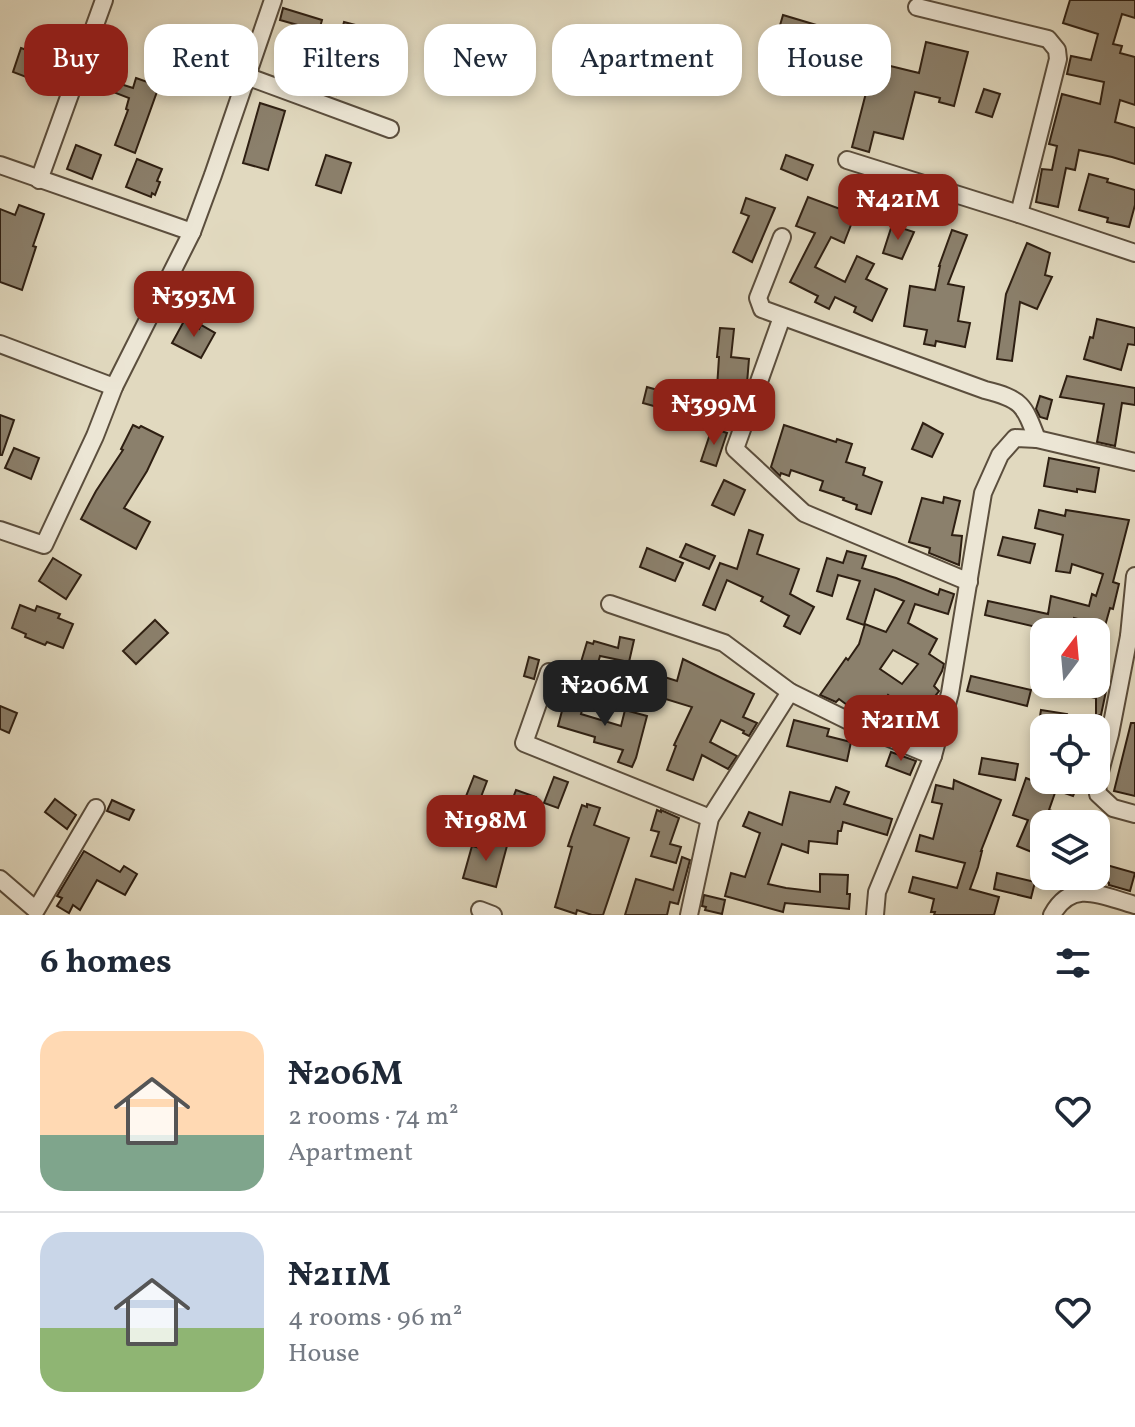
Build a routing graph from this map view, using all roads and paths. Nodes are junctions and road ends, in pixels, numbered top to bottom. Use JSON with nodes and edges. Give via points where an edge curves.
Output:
{"nodes":[{"id":1,"x":104,"y":0,"type":"edge"},
{"id":2,"x":273,"y":0,"type":"edge"},
{"id":3,"x":917,"y":7,"type":"dead end"},
{"id":4,"x":258,"y":42,"type":"edge"},
{"id":5,"x":258,"y":80,"type":"edge"},
{"id":6,"x":239,"y":96,"type":"edge"},
{"id":7,"x":390,"y":129,"type":"dead end"},
{"id":8,"x":847,"y":160,"type":"dead end"},
{"id":9,"x":0,"y":165,"type":"edge"},
{"id":10,"x":39,"y":180,"type":"junction"},
{"id":11,"x":1019,"y":214,"type":"junction"},
{"id":12,"x":192,"y":232,"type":"junction"},
{"id":13,"x":782,"y":237,"type":"dead end"},
{"id":14,"x":1135,"y":253,"type":"edge"},
{"id":15,"x":782,"y":317,"type":"junction"},
{"id":16,"x":0,"y":344,"type":"edge"},
{"id":17,"x":114,"y":387,"type":"junction"},
{"id":18,"x":1037,"y":439,"type":"junction"},
{"id":19,"x":1135,"y":462,"type":"edge"},
{"id":20,"x":0,"y":530,"type":"edge"},
{"id":21,"x":1135,"y":576,"type":"edge"},
{"id":22,"x":969,"y":582,"type":"junction"},
{"id":23,"x":610,"y":604,"type":"dead end"},
{"id":24,"x":1132,"y":637,"type":"edge"},
{"id":25,"x":549,"y":672,"type":"dead end"},
{"id":26,"x":790,"y":692,"type":"junction"},
{"id":27,"x":933,"y":756,"type":"junction"},
{"id":28,"x":96,"y":808,"type":"dead end"},
{"id":29,"x":1135,"y":814,"type":"edge"},
{"id":30,"x":710,"y":818,"type":"junction"},
{"id":31,"x":0,"y":879,"type":"edge"},
{"id":32,"x":1135,"y":905,"type":"edge"},
{"id":33,"x":689,"y":915,"type":"edge"},
{"id":34,"x":875,"y":915,"type":"edge"},
{"id":35,"x":1052,"y":915,"type":"edge"}],
"edges":[{"from":1,"to":10,"type":"street"},
{"from":2,"to":4,"type":"street"},
{"from":3,"to":11,"type":"street","via":[[1048,39],[1057,50]]},
{"from":5,"to":7,"type":"street"},
{"from":6,"to":12,"type":"street"},
{"from":8,"to":11,"type":"street"},
{"from":9,"to":10,"type":"street"},
{"from":10,"to":12,"type":"street"},
{"from":11,"to":14,"type":"street"},
{"from":12,"to":17,"type":"street"},
{"from":13,"to":15,"type":"street","via":[[758,298],[762,309]]},
{"from":15,"to":18,"type":"street","via":[[1009,396],[1026,410]]},
{"from":15,"to":22,"type":"street","via":[[735,449],[804,513]]},
{"from":16,"to":17,"type":"street"},
{"from":17,"to":20,"type":"street","via":[[44,545]]},
{"from":18,"to":19,"type":"street"},
{"from":18,"to":22,"type":"street","via":[[1015,438],[1000,455],[983,493]]},
{"from":21,"to":24,"type":"street"},
{"from":22,"to":27,"type":"street"},
{"from":23,"to":26,"type":"street","via":[[724,643]]},
{"from":24,"to":29,"type":"street","via":[[1097,783],[1098,794],[1113,808]]},
{"from":25,"to":30,"type":"street","via":[[524,743]]},
{"from":26,"to":27,"type":"street"},
{"from":26,"to":30,"type":"street"},
{"from":27,"to":34,"type":"street","via":[[877,892]]},
{"from":28,"to":31,"type":"street","via":[[36,910]]},
{"from":30,"to":33,"type":"street"},
{"from":32,"to":35,"type":"street","via":[[1085,892],[1070,895]]}]}
